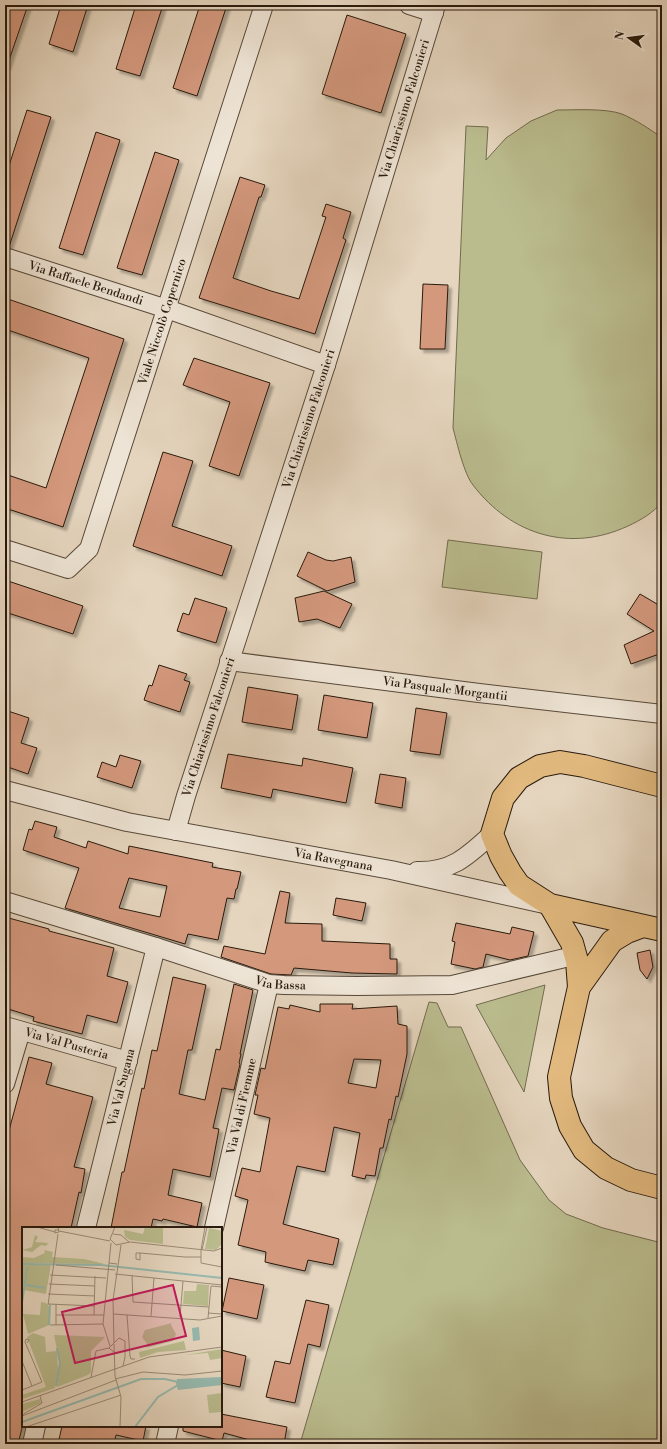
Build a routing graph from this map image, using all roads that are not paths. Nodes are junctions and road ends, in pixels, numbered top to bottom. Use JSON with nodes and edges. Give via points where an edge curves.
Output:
{"nodes":[{"id":1,"x":264,"y":5,"type":"edge"},
{"id":2,"x":409,"y":5,"type":"edge"},
{"id":3,"x":435,"y":9,"type":"edge"},
{"id":4,"x":5,"y":257,"type":"edge"},
{"id":5,"x":167,"y":309,"type":"junction"},
{"id":6,"x":326,"y":365,"type":"junction"},
{"id":7,"x":5,"y":549,"type":"edge"},
{"id":8,"x":229,"y":661,"type":"junction"},
{"id":9,"x":662,"y":714,"type":"edge"},
{"id":10,"x":662,"y":786,"type":"edge"},
{"id":11,"x":5,"y":790,"type":"edge"},
{"id":12,"x":176,"y":831,"type":"junction"},
{"id":13,"x":492,"y":834,"type":"junction"},
{"id":14,"x":391,"y":870,"type":"junction"},
{"id":15,"x":5,"y":901,"type":"edge"},
{"id":16,"x":550,"y":906,"type":"junction"},
{"id":17,"x":652,"y":928,"type":"edge"},
{"id":18,"x":156,"y":947,"type":"junction"},
{"id":19,"x":565,"y":958,"type":"dead end"},
{"id":20,"x":268,"y":984,"type":"junction"},
{"id":21,"x":579,"y":987,"type":"junction"},
{"id":22,"x":13,"y":1028,"type":"edge"},
{"id":23,"x":128,"y":1061,"type":"junction"},
{"id":24,"x":5,"y":1084,"type":"edge"},
{"id":25,"x":662,"y":1188,"type":"edge"},
{"id":26,"x":86,"y":1227,"type":"edge"},
{"id":27,"x":214,"y":1227,"type":"edge"},
{"id":28,"x":36,"y":1427,"type":"edge"},
{"id":29,"x":169,"y":1427,"type":"edge"},
{"id":30,"x":32,"y":1444,"type":"edge"},
{"id":31,"x":165,"y":1444,"type":"edge"}],
"edges":[{"from":1,"to":5,"type":"street","name":"Viale Niccolò Copernico"},
{"from":2,"to":3,"type":"street"},
{"from":3,"to":6,"type":"street","name":"Via Chiarissimo Falconieri"},
{"from":4,"to":5,"type":"street","name":"Via Raffaele Bendandi"},
{"from":5,"to":6,"type":"street","name":"Via Raffaele Bendandi"},
{"from":5,"to":7,"type":"street","name":"Viale Niccolò Copernico","via":[[89,549],[68,568]]},
{"from":6,"to":8,"type":"street","name":"Via Chiarissimo Falconieri"},
{"from":8,"to":9,"type":"street","name":"Via Pasquale Morgantii"},
{"from":8,"to":12,"type":"street","name":"Via Chiarissimo Falconieri"},
{"from":10,"to":13,"type":"main road","via":[[560,762],[540,766],[519,778],[502,798]]},
{"from":11,"to":12,"type":"street","name":"Via Ravegnana","via":[[123,821]]},
{"from":12,"to":14,"type":"street","name":"Via Ravegnana"},
{"from":13,"to":14,"type":"street","via":[[470,854],[448,868],[424,872]]},
{"from":13,"to":16,"type":"main road","via":[[501,856],[520,885]]},
{"from":14,"to":16,"type":"street","name":"Via Ravegnana"},
{"from":15,"to":18,"type":"street","name":"Via Bassa"},
{"from":16,"to":17,"type":"main road","name":"Via Ravegnana"},
{"from":16,"to":21,"type":"main road","via":[[572,943]]},
{"from":17,"to":21,"type":"main road","via":[[626,932],[612,941]]},
{"from":18,"to":20,"type":"street","name":"Via Bassa"},
{"from":18,"to":23,"type":"street","name":"Via Val Sugana"},
{"from":19,"to":20,"type":"street","name":"Via Bassa","via":[[452,985]]},
{"from":20,"to":27,"type":"street","name":"Via Val di Fiemme"},
{"from":21,"to":25,"type":"main road","via":[[559,1077],[561,1098],[570,1126],[584,1150],[606,1168],[631,1180]]},
{"from":22,"to":23,"type":"street","name":"Via Val Pusteria"},
{"from":22,"to":24,"type":"street"},
{"from":23,"to":26,"type":"street","name":"Via Val Sugana"},
{"from":28,"to":30,"type":"street"},
{"from":29,"to":31,"type":"street"}]}
